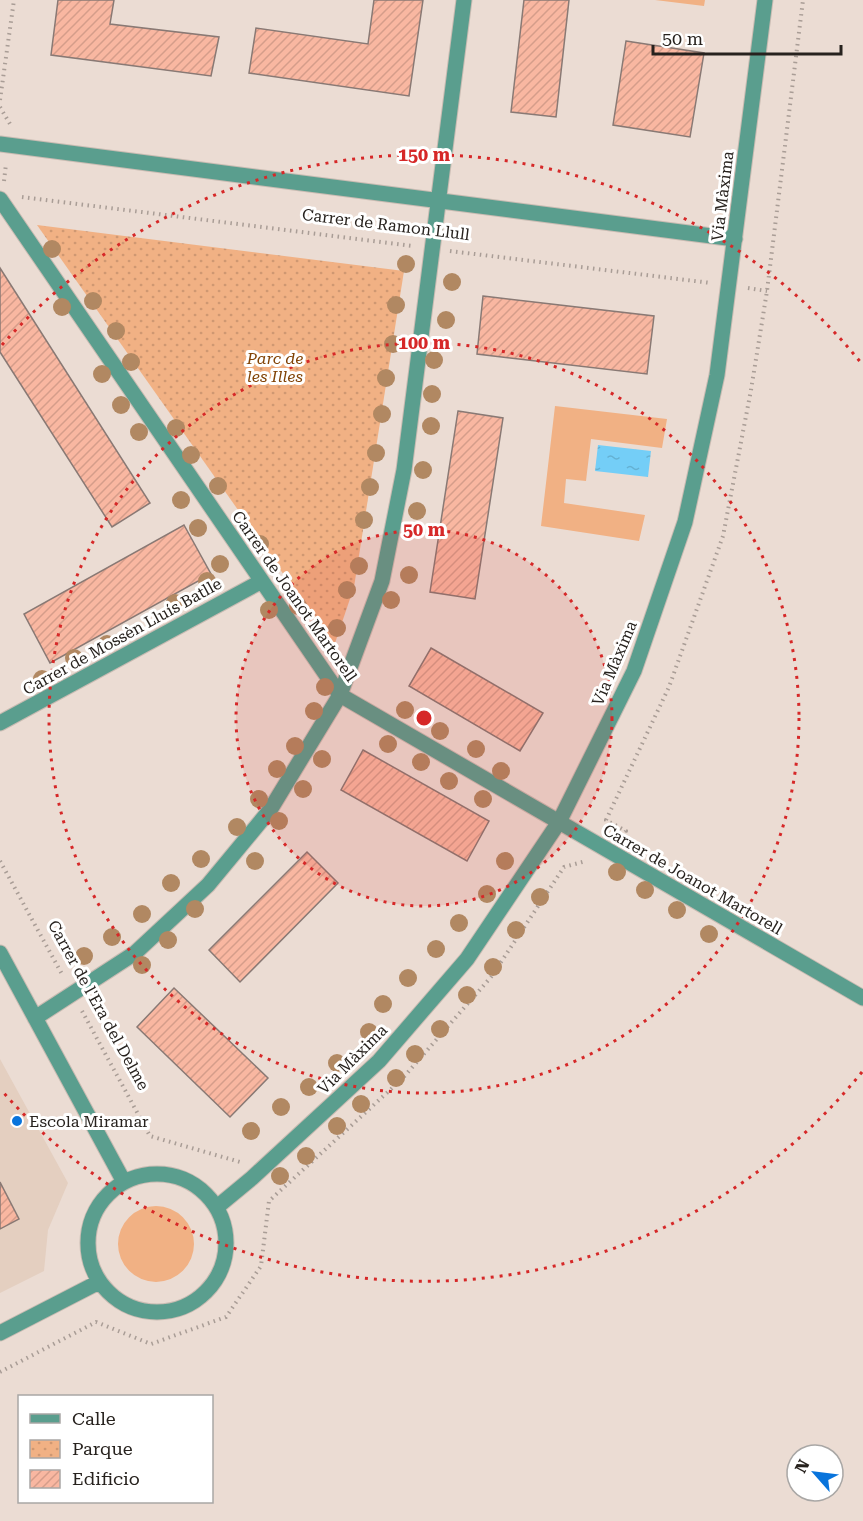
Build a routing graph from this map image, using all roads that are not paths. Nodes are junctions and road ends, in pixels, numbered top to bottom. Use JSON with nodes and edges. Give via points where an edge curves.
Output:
{"nodes":[{"id":1,"x":464,"y":0,"type":"edge"},
{"id":2,"x":765,"y":0,"type":"edge"},
{"id":3,"x":0,"y":144,"type":"edge"},
{"id":4,"x":7,"y":197,"type":"edge"},
{"id":5,"x":438,"y":201,"type":"junction"},
{"id":6,"x":735,"y":239,"type":"junction"},
{"id":7,"x":262,"y":580,"type":"junction"},
{"id":8,"x":340,"y":694,"type":"junction"},
{"id":9,"x":0,"y":723,"type":"edge"},
{"id":10,"x":560,"y":822,"type":"junction"},
{"id":11,"x":0,"y":953,"type":"edge"},
{"id":12,"x":863,"y":998,"type":"edge"},
{"id":13,"x":36,"y":1018,"type":"junction"},
{"id":14,"x":124,"y":1182,"type":"junction"},
{"id":15,"x":217,"y":1207,"type":"junction"},
{"id":16,"x":99,"y":1282,"type":"junction"},
{"id":17,"x":0,"y":1333,"type":"edge"}],
"edges":[{"from":1,"to":5,"type":"street"},
{"from":2,"to":6,"type":"street","name":"Via Màxima"},
{"from":3,"to":5,"type":"street","name":"Carrer de Ramon Llull"},
{"from":4,"to":7,"type":"street","name":"Carrer de Joanot Martorell"},
{"from":5,"to":6,"type":"street","name":"Carrer de Ramon Llull"},
{"from":5,"to":8,"type":"street","via":[[404,470],[382,580]]},
{"from":6,"to":10,"type":"street","name":"Via Màxima","via":[[717,375],[686,522],[634,671]]},
{"from":7,"to":8,"type":"street","name":"Carrer de Joanot Martorell"},
{"from":7,"to":9,"type":"street","name":"Carrer de Mossèn Lluís Batlle"},
{"from":8,"to":10,"type":"street","name":"Carrer de Joanot Martorell"},
{"from":8,"to":13,"type":"street","via":[[270,810],[208,885],[135,953]]},
{"from":10,"to":12,"type":"street","name":"Carrer de Joanot Martorell"},
{"from":10,"to":15,"type":"street","name":"Via Màxima","via":[[467,959],[379,1061]]},
{"from":11,"to":13,"type":"street"},
{"from":13,"to":14,"type":"street"},
{"from":14,"to":15,"type":"street","via":[[144,1174],[186,1179],[204,1191]]},
{"from":14,"to":16,"type":"street","via":[[106,1196],[94,1215],[88,1238],[90,1261]]},
{"from":15,"to":16,"type":"street","via":[[226,1229],[226,1253],[219,1276],[205,1295],[184,1308],[149,1312],[116,1299]]},
{"from":16,"to":17,"type":"street"}]}
